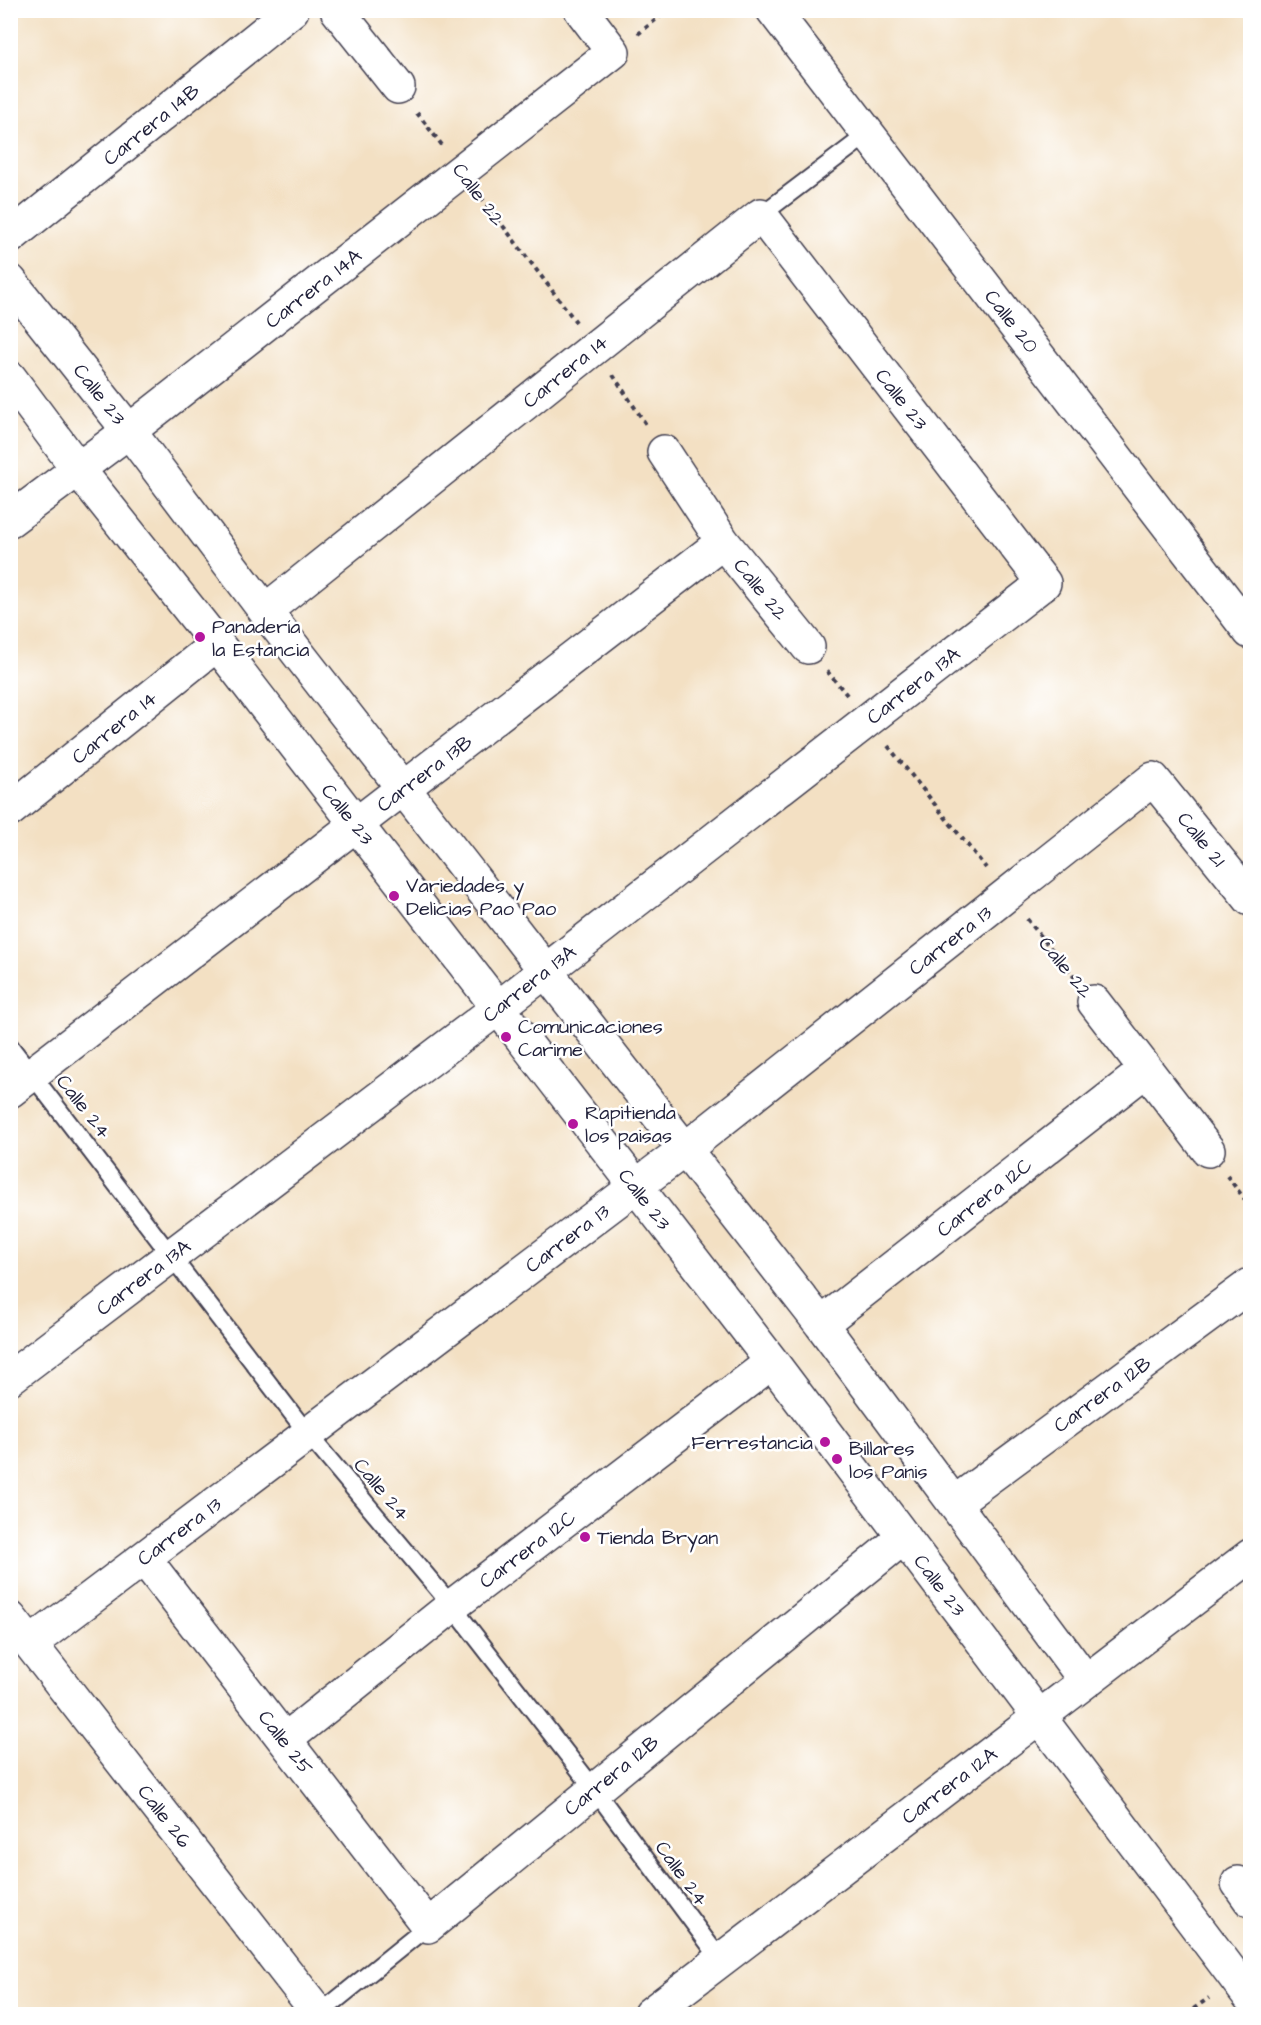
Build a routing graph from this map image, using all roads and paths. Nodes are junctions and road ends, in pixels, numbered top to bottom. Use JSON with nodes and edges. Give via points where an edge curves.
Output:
{"nodes":[{"id":1,"x":292,"y":10,"type":"edge"},
{"id":2,"x":337,"y":10,"type":"edge"},
{"id":3,"x":581,"y":10,"type":"edge"},
{"id":4,"x":773,"y":10,"type":"edge"},
{"id":5,"x":398,"y":87,"type":"joint"},
{"id":6,"x":868,"y":134,"type":"junction"},
{"id":7,"x":462,"y":172,"type":"junction"},
{"id":8,"x":761,"y":215,"type":"junction"},
{"id":9,"x":10,"y":237,"type":"edge"},
{"id":10,"x":10,"y":281,"type":"edge"},
{"id":11,"x":595,"y":347,"type":"junction"},
{"id":12,"x":10,"y":378,"type":"edge"},
{"id":13,"x":129,"y":431,"type":"junction"},
{"id":14,"x":664,"y":452,"type":"joint"},
{"id":15,"x":78,"y":469,"type":"junction"},
{"id":16,"x":10,"y":520,"type":"edge"},
{"id":17,"x":723,"y":542,"type":"junction"},
{"id":18,"x":1044,"y":583,"type":"joint"},
{"id":19,"x":265,"y":611,"type":"junction"},
{"id":20,"x":1251,"y":632,"type":"edge"},
{"id":21,"x":217,"y":644,"type":"junction"},
{"id":22,"x":808,"y":647,"type":"joint"},
{"id":23,"x":867,"y":720,"type":"junction"},
{"id":24,"x":1153,"y":779,"type":"joint"},
{"id":25,"x":404,"y":790,"type":"junction"},
{"id":26,"x":10,"y":810,"type":"edge"},
{"id":27,"x":356,"y":825,"type":"junction"},
{"id":28,"x":1008,"y":895,"type":"junction"},
{"id":29,"x":1251,"y":899,"type":"edge"},
{"id":30,"x":544,"y":970,"type":"junction"},
{"id":31,"x":1094,"y":1002,"type":"joint"},
{"id":32,"x":498,"y":1008,"type":"junction"},
{"id":33,"x":10,"y":1046,"type":"edge"},
{"id":34,"x":1146,"y":1070,"type":"junction"},
{"id":35,"x":21,"y":1082,"type":"edge"},
{"id":36,"x":684,"y":1150,"type":"junction"},
{"id":37,"x":1208,"y":1150,"type":"dead end"},
{"id":38,"x":635,"y":1186,"type":"junction"},
{"id":39,"x":172,"y":1255,"type":"junction"},
{"id":40,"x":1251,"y":1285,"type":"edge"},
{"id":41,"x":821,"y":1324,"type":"junction"},
{"id":42,"x":772,"y":1362,"type":"junction"},
{"id":43,"x":10,"y":1378,"type":"edge"},
{"id":44,"x":308,"y":1433,"type":"junction"},
{"id":45,"x":954,"y":1503,"type":"junction"},
{"id":46,"x":904,"y":1537,"type":"junction"},
{"id":47,"x":1251,"y":1556,"type":"edge"},
{"id":48,"x":144,"y":1558,"type":"junction"},
{"id":49,"x":452,"y":1606,"type":"junction"},
{"id":50,"x":10,"y":1618,"type":"edge"},
{"id":51,"x":30,"y":1644,"type":"junction"},
{"id":52,"x":1085,"y":1680,"type":"junction"},
{"id":53,"x":1038,"y":1717,"type":"junction"},
{"id":54,"x":285,"y":1740,"type":"junction"},
{"id":55,"x":594,"y":1789,"type":"junction"},
{"id":56,"x":428,"y":1926,"type":"junction"},
{"id":57,"x":720,"y":1959,"type":"junction"},
{"id":58,"x":1251,"y":1997,"type":"edge"},
{"id":59,"x":319,"y":2014,"type":"edge"},
{"id":60,"x":650,"y":2014,"type":"edge"}],
"edges":[{"from":1,"to":9,"type":"street","name":"Carrera 14B"},
{"from":2,"to":5,"type":"street"},
{"from":3,"to":7,"type":"street","name":"Carrera 14A","via":[[613,52]]},
{"from":4,"to":6,"type":"street","name":"Calle 20"},
{"from":5,"to":7,"type":"path","name":"Calle 22"},
{"from":6,"to":8,"type":"lane","name":"Carrera 14"},
{"from":6,"to":20,"type":"street","name":"Calle 20"},
{"from":7,"to":11,"type":"path","name":"Calle 22"},
{"from":7,"to":13,"type":"street","name":"Carrera 14A"},
{"from":8,"to":11,"type":"street","name":"Carrera 14"},
{"from":8,"to":18,"type":"street","name":"Calle 23"},
{"from":10,"to":13,"type":"street","name":"Calle 23"},
{"from":11,"to":14,"type":"path","name":"Calle 22"},
{"from":11,"to":19,"type":"street","name":"Carrera 14"},
{"from":12,"to":15,"type":"street","name":"Calle 23"},
{"from":13,"to":15,"type":"street","name":"Carrera 14A"},
{"from":13,"to":19,"type":"street","name":"Calle 23"},
{"from":14,"to":17,"type":"street","name":"Calle 22"},
{"from":15,"to":16,"type":"street","name":"Carrera 14A"},
{"from":15,"to":21,"type":"street","name":"Calle 23"},
{"from":17,"to":22,"type":"street","name":"Calle 22"},
{"from":17,"to":25,"type":"street","name":"Carrera 13B"},
{"from":18,"to":23,"type":"street","name":"Carrera 13A"},
{"from":19,"to":25,"type":"street","name":"Calle 23"},
{"from":21,"to":26,"type":"street","name":"Carrera 14"},
{"from":21,"to":27,"type":"street","name":"Calle 23"},
{"from":22,"to":23,"type":"path","name":"Calle 22"},
{"from":23,"to":28,"type":"path","name":"Calle 22"},
{"from":23,"to":30,"type":"street","name":"Carrera 13A"},
{"from":24,"to":28,"type":"street","name":"Carrera 13"},
{"from":24,"to":29,"type":"street","name":"Calle 21"},
{"from":25,"to":27,"type":"street","name":"Carrera 13B"},
{"from":25,"to":30,"type":"street","name":"Calle 23"},
{"from":27,"to":32,"type":"street","name":"Calle 23"},
{"from":27,"to":35,"type":"street","name":"Carrera 13B"},
{"from":28,"to":31,"type":"path","name":"Calle 22"},
{"from":28,"to":36,"type":"street","name":"Carrera 13"},
{"from":30,"to":32,"type":"street","name":"Carrera 13A"},
{"from":30,"to":36,"type":"street","name":"Calle 23"},
{"from":31,"to":34,"type":"street","name":"Calle 22"},
{"from":32,"to":38,"type":"street","name":"Calle 23"},
{"from":32,"to":39,"type":"street","name":"Carrera 13A"},
{"from":33,"to":35,"type":"lane","name":"Calle 24"},
{"from":34,"to":37,"type":"street","name":"Calle 22"},
{"from":34,"to":41,"type":"street","name":"Carrera 12C"},
{"from":35,"to":39,"type":"lane","name":"Calle 24"},
{"from":36,"to":38,"type":"street","name":"Carrera 13"},
{"from":36,"to":41,"type":"street","name":"Calle 23"},
{"from":38,"to":42,"type":"street","name":"Calle 23"},
{"from":38,"to":44,"type":"street","name":"Carrera 13"},
{"from":39,"to":43,"type":"street","name":"Carrera 13A"},
{"from":39,"to":44,"type":"lane","name":"Calle 24"},
{"from":40,"to":45,"type":"street","name":"Carrera 12B"},
{"from":41,"to":45,"type":"street","name":"Calle 23"},
{"from":42,"to":46,"type":"street","name":"Calle 23"},
{"from":42,"to":49,"type":"street","name":"Carrera 12C"},
{"from":44,"to":48,"type":"street","name":"Carrera 13"},
{"from":44,"to":49,"type":"lane","name":"Calle 24"},
{"from":45,"to":52,"type":"street","name":"Calle 23"},
{"from":46,"to":53,"type":"street","name":"Calle 23"},
{"from":46,"to":55,"type":"street","name":"Carrera 12B"},
{"from":47,"to":52,"type":"street","name":"Carrera 12A"},
{"from":48,"to":51,"type":"street","name":"Carrera 13"},
{"from":48,"to":54,"type":"street","name":"Calle 25"},
{"from":49,"to":54,"type":"street","name":"Carrera 12C"},
{"from":49,"to":55,"type":"lane","name":"Calle 24"},
{"from":50,"to":51,"type":"street","name":"Calle 26"},
{"from":51,"to":59,"type":"street","name":"Calle 26"},
{"from":52,"to":53,"type":"street","name":"Carrera 12A"},
{"from":53,"to":57,"type":"street","name":"Carrera 12A"},
{"from":53,"to":58,"type":"street","name":"Calle 23"},
{"from":54,"to":56,"type":"street","name":"Calle 25"},
{"from":55,"to":56,"type":"street","name":"Carrera 12B"},
{"from":55,"to":57,"type":"lane","name":"Calle 24"},
{"from":56,"to":59,"type":"lane","name":"Carrera 12B"},
{"from":57,"to":60,"type":"street","name":"Carrera 12A"}]}
